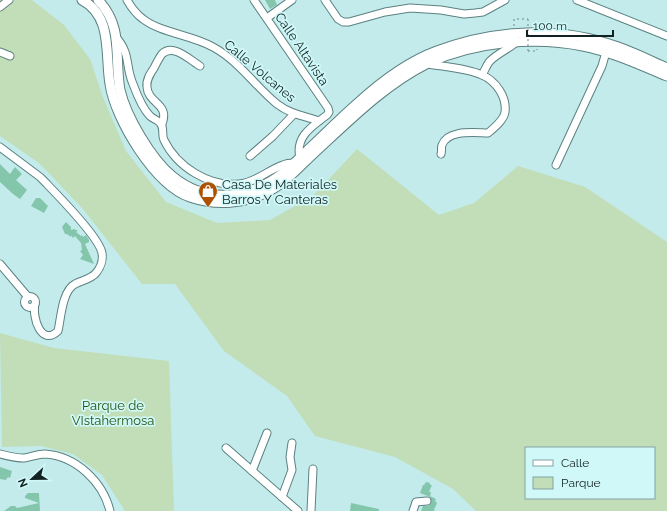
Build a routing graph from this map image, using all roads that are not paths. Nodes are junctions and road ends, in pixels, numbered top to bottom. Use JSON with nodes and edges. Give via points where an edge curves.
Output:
{"nodes":[{"id":1,"x":9,"y":0,"type":"edge"},
{"id":2,"x":82,"y":0,"type":"edge"},
{"id":3,"x":98,"y":0,"type":"edge"},
{"id":4,"x":127,"y":0,"type":"edge"},
{"id":5,"x":254,"y":0,"type":"edge"},
{"id":6,"x":292,"y":0,"type":"edge"},
{"id":7,"x":325,"y":0,"type":"edge"},
{"id":8,"x":505,"y":0,"type":"edge"},
{"id":9,"x":577,"y":0,"type":"edge"},
{"id":10,"x":0,"y":7,"type":"edge"},
{"id":11,"x":267,"y":18,"type":"junction"},
{"id":12,"x":116,"y":36,"type":"junction"},
{"id":13,"x":667,"y":36,"type":"edge"},
{"id":14,"x":515,"y":43,"type":"junction"},
{"id":15,"x":0,"y":52,"type":"edge"},
{"id":16,"x":606,"y":52,"type":"junction"},
{"id":17,"x":10,"y":56,"type":"dead end"},
{"id":18,"x":428,"y":64,"type":"junction"},
{"id":19,"x":200,"y":66,"type":"dead end"},
{"id":20,"x":667,"y":68,"type":"edge"},
{"id":21,"x":482,"y":75,"type":"junction"},
{"id":22,"x":667,"y":76,"type":"edge"},
{"id":23,"x":294,"y":114,"type":"junction"},
{"id":24,"x":319,"y":121,"type":"junction"},
{"id":25,"x":162,"y":124,"type":"junction"},
{"id":26,"x":0,"y":147,"type":"edge"},
{"id":27,"x":441,"y":154,"type":"dead end"},
{"id":28,"x":250,"y":156,"type":"dead end"},
{"id":29,"x":298,"y":160,"type":"junction"},
{"id":30,"x":556,"y":165,"type":"dead end"},
{"id":31,"x":0,"y":264,"type":"edge"},
{"id":32,"x":267,"y":433,"type":"dead end"},
{"id":33,"x":292,"y":443,"type":"dead end"},
{"id":34,"x":226,"y":448,"type":"dead end"},
{"id":35,"x":0,"y":454,"type":"edge"},
{"id":36,"x":313,"y":469,"type":"dead end"},
{"id":37,"x":252,"y":471,"type":"junction"},
{"id":38,"x":282,"y":497,"type":"junction"},
{"id":39,"x":427,"y":501,"type":"dead end"},
{"id":40,"x":110,"y":511,"type":"edge"},
{"id":41,"x":298,"y":511,"type":"edge"},
{"id":42,"x":311,"y":511,"type":"edge"},
{"id":43,"x":413,"y":511,"type":"edge"}],
"edges":[{"from":1,"to":10,"type":"street"},
{"from":2,"to":18,"type":"main road","via":[[96,12],[102,23],[106,36],[110,85],[116,107],[128,132],[165,182],[188,197],[207,202],[240,201],[270,191],[386,89]]},
{"from":3,"to":12,"type":"main road","via":[[112,20]]},
{"from":4,"to":23,"type":"street","name":"Calle Volcanes","via":[[135,12],[149,23],[215,48],[232,60],[277,104]]},
{"from":5,"to":11,"type":"street","name":"Calle Altavista"},
{"from":6,"to":11,"type":"street"},
{"from":7,"to":8,"type":"street","via":[[343,22],[410,8],[464,14],[483,12]]},
{"from":9,"to":13,"type":"street"},
{"from":11,"to":24,"type":"street","name":"Calle Altavista","via":[[328,108],[327,115]]},
{"from":12,"to":25,"type":"street","via":[[126,52],[132,82],[144,108]]},
{"from":12,"to":29,"type":"main road","via":[[120,90],[127,110],[155,158],[178,181],[207,194],[228,196],[266,184]]},
{"from":14,"to":16,"type":"main road","via":[[556,42]]},
{"from":14,"to":18,"type":"main road","via":[[494,44],[460,52]]},
{"from":14,"to":21,"type":"street","via":[[489,61]]},
{"from":15,"to":17,"type":"street"},
{"from":16,"to":22,"type":"main road"},
{"from":16,"to":30,"type":"street","via":[[602,66]]},
{"from":18,"to":21,"type":"street"},
{"from":19,"to":25,"type":"street","via":[[177,51],[169,50],[162,54],[147,79],[146,88],[164,111]]},
{"from":20,"to":29,"type":"main road","via":[[618,47],[564,34],[514,32],[471,40],[416,60],[385,80],[358,102]]},
{"from":21,"to":27,"type":"street","via":[[496,85],[504,100],[505,113],[488,133],[460,133],[450,136],[442,144]]},
{"from":23,"to":24,"type":"street","name":"Calle Volcanes"},
{"from":23,"to":28,"type":"street"},
{"from":24,"to":29,"type":"street","via":[[299,142]]},
{"from":25,"to":29,"type":"street","via":[[163,138],[172,153],[195,173],[216,182],[240,184]]},
{"from":26,"to":31,"type":"street","via":[[47,184],[91,234],[100,246],[102,254],[101,263],[92,277],[70,287],[66,293],[58,331],[50,336],[40,331],[33,310],[34,299],[28,297]]},
{"from":32,"to":37,"type":"street"},
{"from":33,"to":38,"type":"street","via":[[292,470]]},
{"from":34,"to":37,"type":"street"},
{"from":35,"to":40,"type":"street","via":[[24,458],[44,454],[58,456],[71,462],[97,482],[104,492]]},
{"from":36,"to":42,"type":"street"},
{"from":37,"to":38,"type":"street"},
{"from":38,"to":41,"type":"street"},
{"from":39,"to":43,"type":"street","via":[[416,502]]}]}
